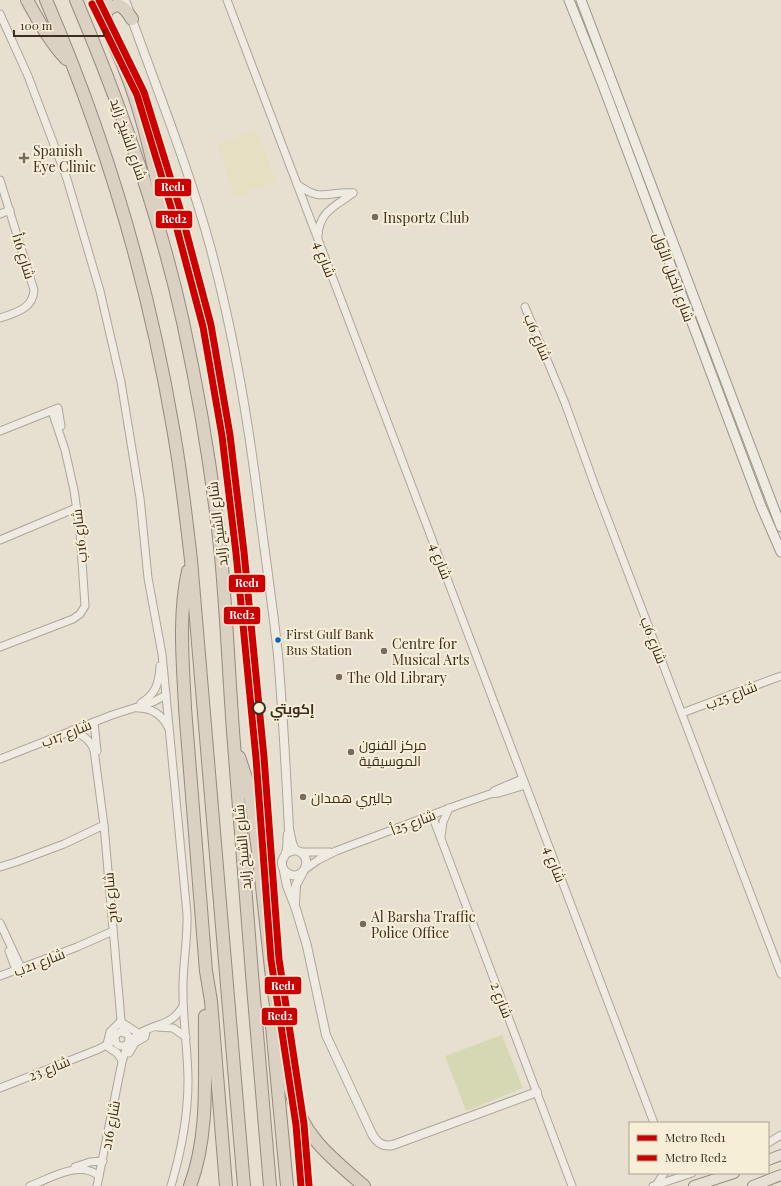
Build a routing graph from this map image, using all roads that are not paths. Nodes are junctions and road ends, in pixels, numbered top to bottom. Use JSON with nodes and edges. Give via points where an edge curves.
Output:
{"nodes":[{"id":1,"x":27,"y":0,"type":"edge"},
{"id":2,"x":46,"y":0,"type":"edge"},
{"id":3,"x":76,"y":0,"type":"edge"},
{"id":4,"x":106,"y":0,"type":"edge"},
{"id":5,"x":125,"y":0,"type":"edge"},
{"id":6,"x":227,"y":0,"type":"edge"},
{"id":7,"x":568,"y":0,"type":"edge"},
{"id":8,"x":581,"y":0,"type":"edge"},
{"id":9,"x":104,"y":12,"type":"junction"},
{"id":10,"x":0,"y":14,"type":"edge"},
{"id":11,"x":132,"y":19,"type":"junction"},
{"id":12,"x":72,"y":66,"type":"junction"},
{"id":13,"x":0,"y":180,"type":"edge"},
{"id":14,"x":296,"y":183,"type":"junction"},
{"id":15,"x":0,"y":208,"type":"edge"},
{"id":16,"x":9,"y":208,"type":"junction"},
{"id":17,"x":0,"y":214,"type":"edge"},
{"id":18,"x":159,"y":226,"type":"junction"},
{"id":19,"x":318,"y":238,"type":"junction"},
{"id":20,"x":525,"y":307,"type":"dead end"},
{"id":21,"x":0,"y":318,"type":"edge"},
{"id":22,"x":0,"y":431,"type":"edge"},
{"id":23,"x":77,"y":512,"type":"junction"},
{"id":24,"x":781,"y":527,"type":"edge"},
{"id":25,"x":0,"y":540,"type":"edge"},
{"id":26,"x":781,"y":552,"type":"edge"},
{"id":27,"x":191,"y":560,"type":"junction"},
{"id":28,"x":161,"y":645,"type":"junction"},
{"id":29,"x":0,"y":647,"type":"edge"},
{"id":30,"x":781,"y":676,"type":"edge"},
{"id":31,"x":166,"y":695,"type":"junction"},
{"id":32,"x":132,"y":708,"type":"junction"},
{"id":33,"x":682,"y":713,"type":"junction"},
{"id":34,"x":94,"y":722,"type":"junction"},
{"id":35,"x":72,"y":730,"type":"junction"},
{"id":36,"x":170,"y":732,"type":"junction"},
{"id":37,"x":234,"y":745,"type":"junction"},
{"id":38,"x":0,"y":759,"type":"edge"},
{"id":39,"x":98,"y":777,"type":"junction"},
{"id":40,"x":524,"y":782,"type":"junction"},
{"id":41,"x":448,"y":808,"type":"junction"},
{"id":42,"x":432,"y":815,"type":"junction"},
{"id":43,"x":105,"y":828,"type":"junction"},
{"id":44,"x":289,"y":830,"type":"junction"},
{"id":45,"x":442,"y":842,"type":"junction"},
{"id":46,"x":298,"y":851,"type":"junction"},
{"id":47,"x":336,"y":851,"type":"junction"},
{"id":48,"x":286,"y":853,"type":"junction"},
{"id":49,"x":16,"y":862,"type":"junction"},
{"id":50,"x":0,"y":867,"type":"edge"},
{"id":51,"x":0,"y":871,"type":"edge"},
{"id":52,"x":284,"y":871,"type":"junction"},
{"id":53,"x":304,"y":871,"type":"junction"},
{"id":54,"x":296,"y":909,"type":"junction"},
{"id":55,"x":0,"y":923,"type":"edge"},
{"id":56,"x":0,"y":926,"type":"edge"},
{"id":57,"x":113,"y":934,"type":"junction"},
{"id":58,"x":18,"y":969,"type":"junction"},
{"id":59,"x":206,"y":971,"type":"junction"},
{"id":60,"x":781,"y":974,"type":"edge"},
{"id":61,"x":0,"y":976,"type":"edge"},
{"id":62,"x":273,"y":987,"type":"junction"},
{"id":63,"x":183,"y":1005,"type":"junction"},
{"id":64,"x":121,"y":1021,"type":"junction"},
{"id":65,"x":157,"y":1027,"type":"junction"},
{"id":66,"x":142,"y":1032,"type":"junction"},
{"id":67,"x":186,"y":1038,"type":"junction"},
{"id":68,"x":123,"y":1039,"type":"junction"},
{"id":69,"x":108,"y":1045,"type":"junction"},
{"id":70,"x":122,"y":1062,"type":"junction"},
{"id":71,"x":0,"y":1088,"type":"edge"},
{"id":72,"x":537,"y":1092,"type":"junction"},
{"id":73,"x":654,"y":1122,"type":"edge"},
{"id":74,"x":781,"y":1135,"type":"edge"},
{"id":75,"x":769,"y":1142,"type":"edge"},
{"id":76,"x":781,"y":1155,"type":"edge"},
{"id":77,"x":769,"y":1160,"type":"edge"},
{"id":78,"x":103,"y":1161,"type":"junction"},
{"id":79,"x":66,"y":1172,"type":"junction"},
{"id":80,"x":663,"y":1174,"type":"edge"},
{"id":81,"x":686,"y":1174,"type":"edge"},
{"id":82,"x":731,"y":1174,"type":"edge"},
{"id":83,"x":781,"y":1175,"type":"edge"},
{"id":84,"x":100,"y":1176,"type":"junction"},
{"id":85,"x":30,"y":1186,"type":"edge"},
{"id":86,"x":98,"y":1186,"type":"edge"},
{"id":87,"x":171,"y":1186,"type":"edge"},
{"id":88,"x":190,"y":1186,"type":"edge"},
{"id":89,"x":226,"y":1186,"type":"edge"},
{"id":90,"x":244,"y":1186,"type":"edge"},
{"id":91,"x":270,"y":1186,"type":"edge"},
{"id":92,"x":287,"y":1186,"type":"edge"},
{"id":93,"x":364,"y":1186,"type":"edge"},
{"id":94,"x":572,"y":1186,"type":"edge"},
{"id":95,"x":655,"y":1186,"type":"edge"},
{"id":96,"x":694,"y":1186,"type":"edge"},
{"id":97,"x":753,"y":1186,"type":"edge"}],
"edges":[{"from":1,"to":12,"type":"highway"},
{"from":2,"to":12,"type":"highway","name":"شارع الشيخ زايد"},
{"from":3,"to":18,"type":"highway","name":"شارع الشيخ زايد","via":[[115,98]]},
{"from":4,"to":9,"type":"highway"},
{"from":5,"to":11,"type":"street"},
{"from":6,"to":14,"type":"street","name":"شارع 4"},
{"from":7,"to":26,"type":"main road","name":"شارع الخيل الأول","via":[[602,83],[761,506]]},
{"from":8,"to":24,"type":"main road","name":"شارع الخيل الأول"},
{"from":9,"to":11,"type":"highway","via":[[112,6],[119,5]]},
{"from":9,"to":18,"type":"highway","via":[[147,138],[159,194]]},
{"from":10,"to":28,"type":"street","via":[[27,74],[65,173],[100,291],[121,382],[140,498],[148,578]]},
{"from":11,"to":44,"type":"street","via":[[171,122],[200,212],[219,280],[239,372],[250,435],[278,654]]},
{"from":12,"to":27,"type":"highway","name":"شارع الشيخ زايد","via":[[116,189],[149,308],[174,429]]},
{"from":13,"to":16,"type":"street","name":"شارع 16أ"},
{"from":14,"to":19,"type":"street","name":"شارع 4"},
{"from":14,"to":19,"type":"street","via":[[315,195],[353,193],[325,214]]},
{"from":15,"to":16,"type":"street"},
{"from":16,"to":17,"type":"street"},
{"from":16,"to":21,"type":"street","name":"شارع 16أ","via":[[34,294],[29,305],[23,310]]},
{"from":18,"to":37,"type":"highway","name":"شارع الشيخ زايد","via":[[184,327],[209,463],[221,559]]},
{"from":19,"to":40,"type":"street","name":"شارع 4"},
{"from":20,"to":33,"type":"street","name":"شارع 6ب","via":[[565,403]]},
{"from":22,"to":23,"type":"street","name":"شارع 16ب","via":[[55,410]]},
{"from":23,"to":25,"type":"street"},
{"from":23,"to":29,"type":"street","name":"شارع 16ب","via":[[85,602],[82,612]]},
{"from":27,"to":59,"type":"highway","via":[[183,605],[183,665]]},
{"from":27,"to":90,"type":"highway","name":"شارع الشيخ زايد"},
{"from":28,"to":31,"type":"street"},
{"from":28,"to":32,"type":"street","name":"شارع 17ب","via":[[157,686],[149,697]]},
{"from":30,"to":33,"type":"street","name":"شارع 25ب"},
{"from":31,"to":32,"type":"street","name":"شارع 17ب"},
{"from":31,"to":36,"type":"street"},
{"from":32,"to":34,"type":"street","name":"شارع 17ب"},
{"from":32,"to":36,"type":"street","name":"شارع 17ب","via":[[148,709],[156,713],[163,719]]},
{"from":33,"to":60,"type":"street","name":"شارع 6ب"},
{"from":34,"to":35,"type":"street","name":"شارع 17ب"},
{"from":34,"to":39,"type":"street","name":"شارع 16ج"},
{"from":35,"to":38,"type":"street","name":"شارع 17ب"},
{"from":35,"to":39,"type":"street","name":"شارع 16ج","via":[[86,737],[92,745]]},
{"from":36,"to":63,"type":"street","via":[[187,914]]},
{"from":37,"to":62,"type":"highway","via":[[244,769],[251,800]]},
{"from":37,"to":91,"type":"highway","name":"شارع الشيخ زايد"},
{"from":39,"to":43,"type":"street","name":"شارع 16ج"},
{"from":40,"to":41,"type":"street","name":"شارع 25أ"},
{"from":40,"to":73,"type":"street","name":"شارع 4"},
{"from":41,"to":42,"type":"street","name":"شارع 25أ"},
{"from":41,"to":45,"type":"street","via":[[442,827]]},
{"from":42,"to":45,"type":"street","name":"شارع 2"},
{"from":42,"to":47,"type":"street","name":"شارع 25أ"},
{"from":43,"to":49,"type":"street"},
{"from":43,"to":57,"type":"street","name":"شارع 16ج"},
{"from":44,"to":46,"type":"street","via":[[292,843]]},
{"from":44,"to":48,"type":"street"},
{"from":45,"to":72,"type":"street","name":"شارع 2"},
{"from":46,"to":47,"type":"street"},
{"from":46,"to":48,"type":"street"},
{"from":46,"to":53,"type":"street","via":[[305,856],[307,862]]},
{"from":47,"to":53,"type":"street"},
{"from":48,"to":52,"type":"street","via":[[282,862]]},
{"from":49,"to":50,"type":"street"},
{"from":49,"to":51,"type":"street"},
{"from":52,"to":53,"type":"street","via":[[291,875]]},
{"from":52,"to":54,"type":"street","via":[[286,886]]},
{"from":53,"to":54,"type":"street","via":[[295,890]]},
{"from":54,"to":72,"type":"street","via":[[307,946],[326,1035],[378,1142],[386,1146],[393,1145]]},
{"from":55,"to":58,"type":"street"},
{"from":56,"to":58,"type":"street"},
{"from":57,"to":58,"type":"street","name":"شارع 21ب"},
{"from":57,"to":64,"type":"street","name":"شارع 16ج"},
{"from":58,"to":61,"type":"street","name":"شارع 21ب"},
{"from":59,"to":88,"type":"highway","via":[[203,1130]]},
{"from":59,"to":89,"type":"highway","via":[[211,1001]]},
{"from":62,"to":92,"type":"highway","via":[[271,1009]]},
{"from":62,"to":93,"type":"highway","via":[[290,1089],[298,1114],[320,1146]]},
{"from":63,"to":65,"type":"street","name":"شارع 23","via":[[176,1017]]},
{"from":63,"to":67,"type":"street"},
{"from":64,"to":66,"type":"street"},
{"from":64,"to":68,"type":"street","name":"شارع 16ج"},
{"from":64,"to":69,"type":"street","via":[[110,1032]]},
{"from":65,"to":66,"type":"street","name":"شارع 23"},
{"from":65,"to":67,"type":"street","via":[[172,1028]]},
{"from":66,"to":68,"type":"street","name":"شارع 23"},
{"from":66,"to":70,"type":"street","name":"شارع 16د","via":[[144,1037],[136,1041],[128,1060]]},
{"from":67,"to":87,"type":"street","via":[[188,1080],[185,1124]]},
{"from":68,"to":69,"type":"street","name":"شارع 23"},
{"from":68,"to":70,"type":"street","name":"شارع 16د"},
{"from":69,"to":70,"type":"street"},
{"from":69,"to":71,"type":"street","name":"شارع 23"},
{"from":70,"to":78,"type":"street","name":"شارع 16د"},
{"from":72,"to":94,"type":"street","name":"شارع 2"},
{"from":74,"to":75,"type":"street"},
{"from":76,"to":77,"type":"main road"},
{"from":78,"to":79,"type":"street","via":[[83,1164]]},
{"from":78,"to":84,"type":"street","name":"شارع 16د"},
{"from":79,"to":84,"type":"street","via":[[83,1169]]},
{"from":79,"to":85,"type":"street"},
{"from":80,"to":95,"type":"street"},
{"from":81,"to":95,"type":"street"},
{"from":82,"to":96,"type":"main road"},
{"from":83,"to":97,"type":"main road"},
{"from":84,"to":86,"type":"street","name":"شارع 16د"}]}
